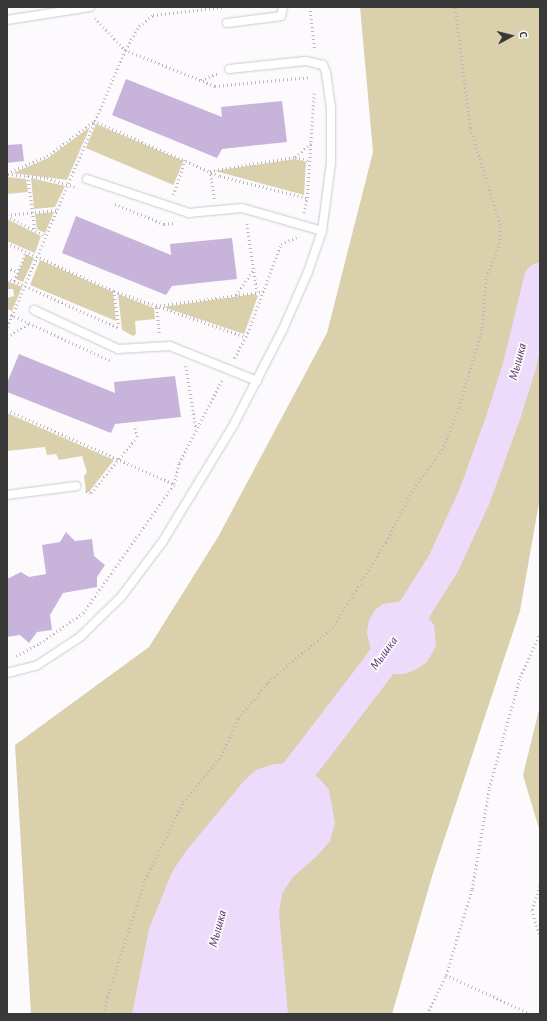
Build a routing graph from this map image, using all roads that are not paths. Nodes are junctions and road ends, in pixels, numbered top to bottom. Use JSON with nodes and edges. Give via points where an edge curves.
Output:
{"nodes":[{"id":1,"x":283,"y":7,"type":"edge"},
{"id":2,"x":88,"y":8,"type":"edge"},
{"id":3,"x":7,"y":20,"type":"edge"},
{"id":4,"x":227,"y":23,"type":"dead end"},
{"id":5,"x":228,"y":69,"type":"road end"},
{"id":6,"x":87,"y":179,"type":"dead end"},
{"id":7,"x":322,"y":231,"type":"junction"},
{"id":8,"x":34,"y":310,"type":"road end"},
{"id":9,"x":257,"y":381,"type":"junction"},
{"id":10,"x":76,"y":486,"type":"road end"},
{"id":11,"x":7,"y":495,"type":"edge"},
{"id":12,"x":7,"y":673,"type":"edge"}],
"edges":[{"from":1,"to":4,"type":"lane","via":[[281,16]]},
{"from":2,"to":3,"type":"lane"},
{"from":5,"to":7,"type":"lane","via":[[316,62],[326,72],[331,108],[331,163]]},
{"from":6,"to":7,"type":"lane","via":[[189,214],[242,208]]},
{"from":7,"to":9,"type":"lane","via":[[286,322]]},
{"from":8,"to":9,"type":"lane","via":[[118,349],[170,346]]},
{"from":9,"to":12,"type":"lane","via":[[200,482],[121,597],[80,637],[36,666]]},
{"from":10,"to":11,"type":"lane"}]}
